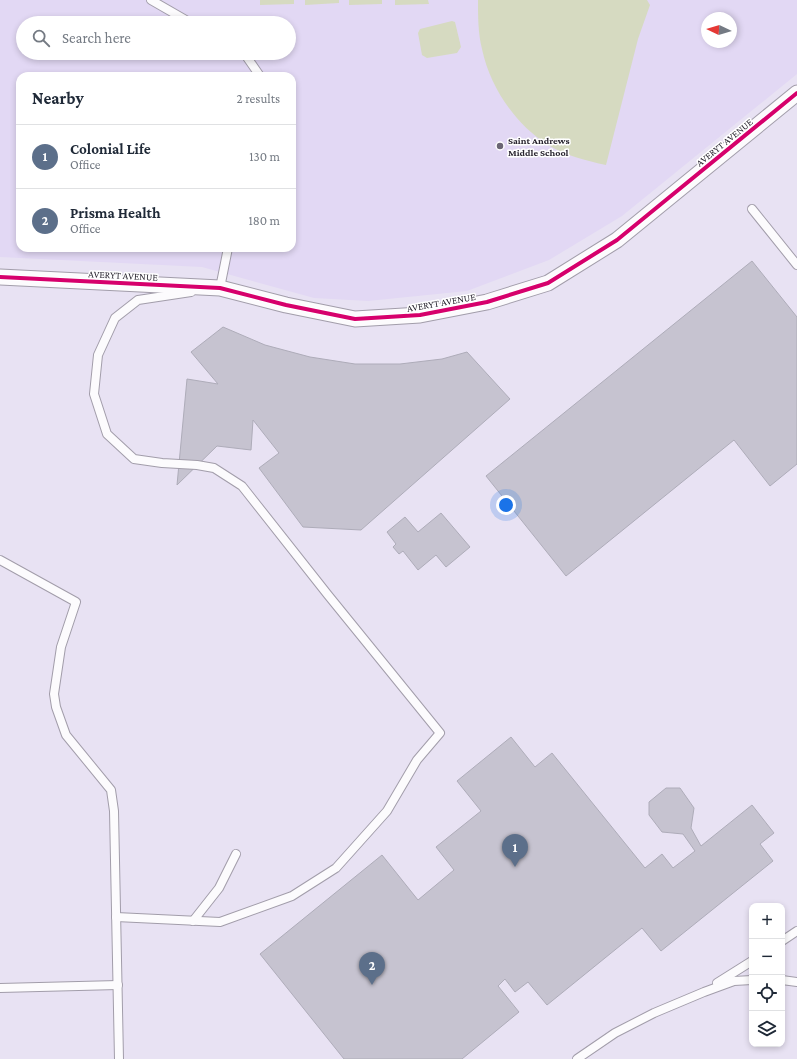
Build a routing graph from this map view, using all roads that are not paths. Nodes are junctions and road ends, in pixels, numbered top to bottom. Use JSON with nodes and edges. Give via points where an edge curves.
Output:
{"nodes":[{"id":1,"x":151,"y":0,"type":"edge"},
{"id":2,"x":179,"y":16,"type":"edge"},
{"id":3,"x":249,"y":60,"type":"edge"},
{"id":4,"x":257,"y":72,"type":"edge"},
{"id":5,"x":797,"y":93,"type":"edge"},
{"id":6,"x":752,"y":209,"type":"dead end"},
{"id":7,"x":227,"y":252,"type":"edge"},
{"id":8,"x":797,"y":265,"type":"edge"},
{"id":9,"x":0,"y":277,"type":"edge"},
{"id":10,"x":220,"y":288,"type":"junction"},
{"id":11,"x":0,"y":560,"type":"edge"},
{"id":12,"x":236,"y":854,"type":"dead end"},
{"id":13,"x":116,"y":917,"type":"junction"},
{"id":14,"x":193,"y":921,"type":"junction"},
{"id":15,"x":797,"y":931,"type":"edge"},
{"id":16,"x":785,"y":939,"type":"edge"},
{"id":17,"x":749,"y":963,"type":"edge"},
{"id":18,"x":749,"y":980,"type":"edge"},
{"id":19,"x":785,"y":980,"type":"edge"},
{"id":20,"x":797,"y":982,"type":"edge"},
{"id":21,"x":118,"y":985,"type":"junction"},
{"id":22,"x":0,"y":988,"type":"edge"},
{"id":23,"x":704,"y":992,"type":"junction"},
{"id":24,"x":119,"y":1059,"type":"edge"},
{"id":25,"x":577,"y":1059,"type":"edge"}],
"edges":[{"from":1,"to":2,"type":"lane"},
{"from":3,"to":4,"type":"lane"},
{"from":5,"to":10,"type":"street","name":"AVERYT AVENUE","via":[[617,240],[548,283],[487,302],[420,316],[355,319]]},
{"from":6,"to":8,"type":"lane"},
{"from":7,"to":10,"type":"lane"},
{"from":9,"to":10,"type":"street","name":"AVERYT AVENUE"},
{"from":10,"to":14,"type":"lane","via":[[138,300],[115,318],[98,355],[94,394],[107,434],[134,459],[214,468],[242,486],[440,733],[417,760],[387,811],[336,868],[292,896],[220,922]]},
{"from":11,"to":13,"type":"lane","via":[[76,602],[61,647],[54,694],[66,734],[111,790],[114,811]]},
{"from":12,"to":14,"type":"lane","via":[[219,888]]},
{"from":13,"to":14,"type":"lane"},
{"from":13,"to":21,"type":"lane"},
{"from":15,"to":16,"type":"lane"},
{"from":17,"to":23,"type":"lane"},
{"from":18,"to":23,"type":"lane","via":[[734,981]]},
{"from":19,"to":20,"type":"lane"},
{"from":21,"to":22,"type":"lane"},
{"from":21,"to":24,"type":"lane"},
{"from":23,"to":25,"type":"lane","via":[[654,1013]]}]}
